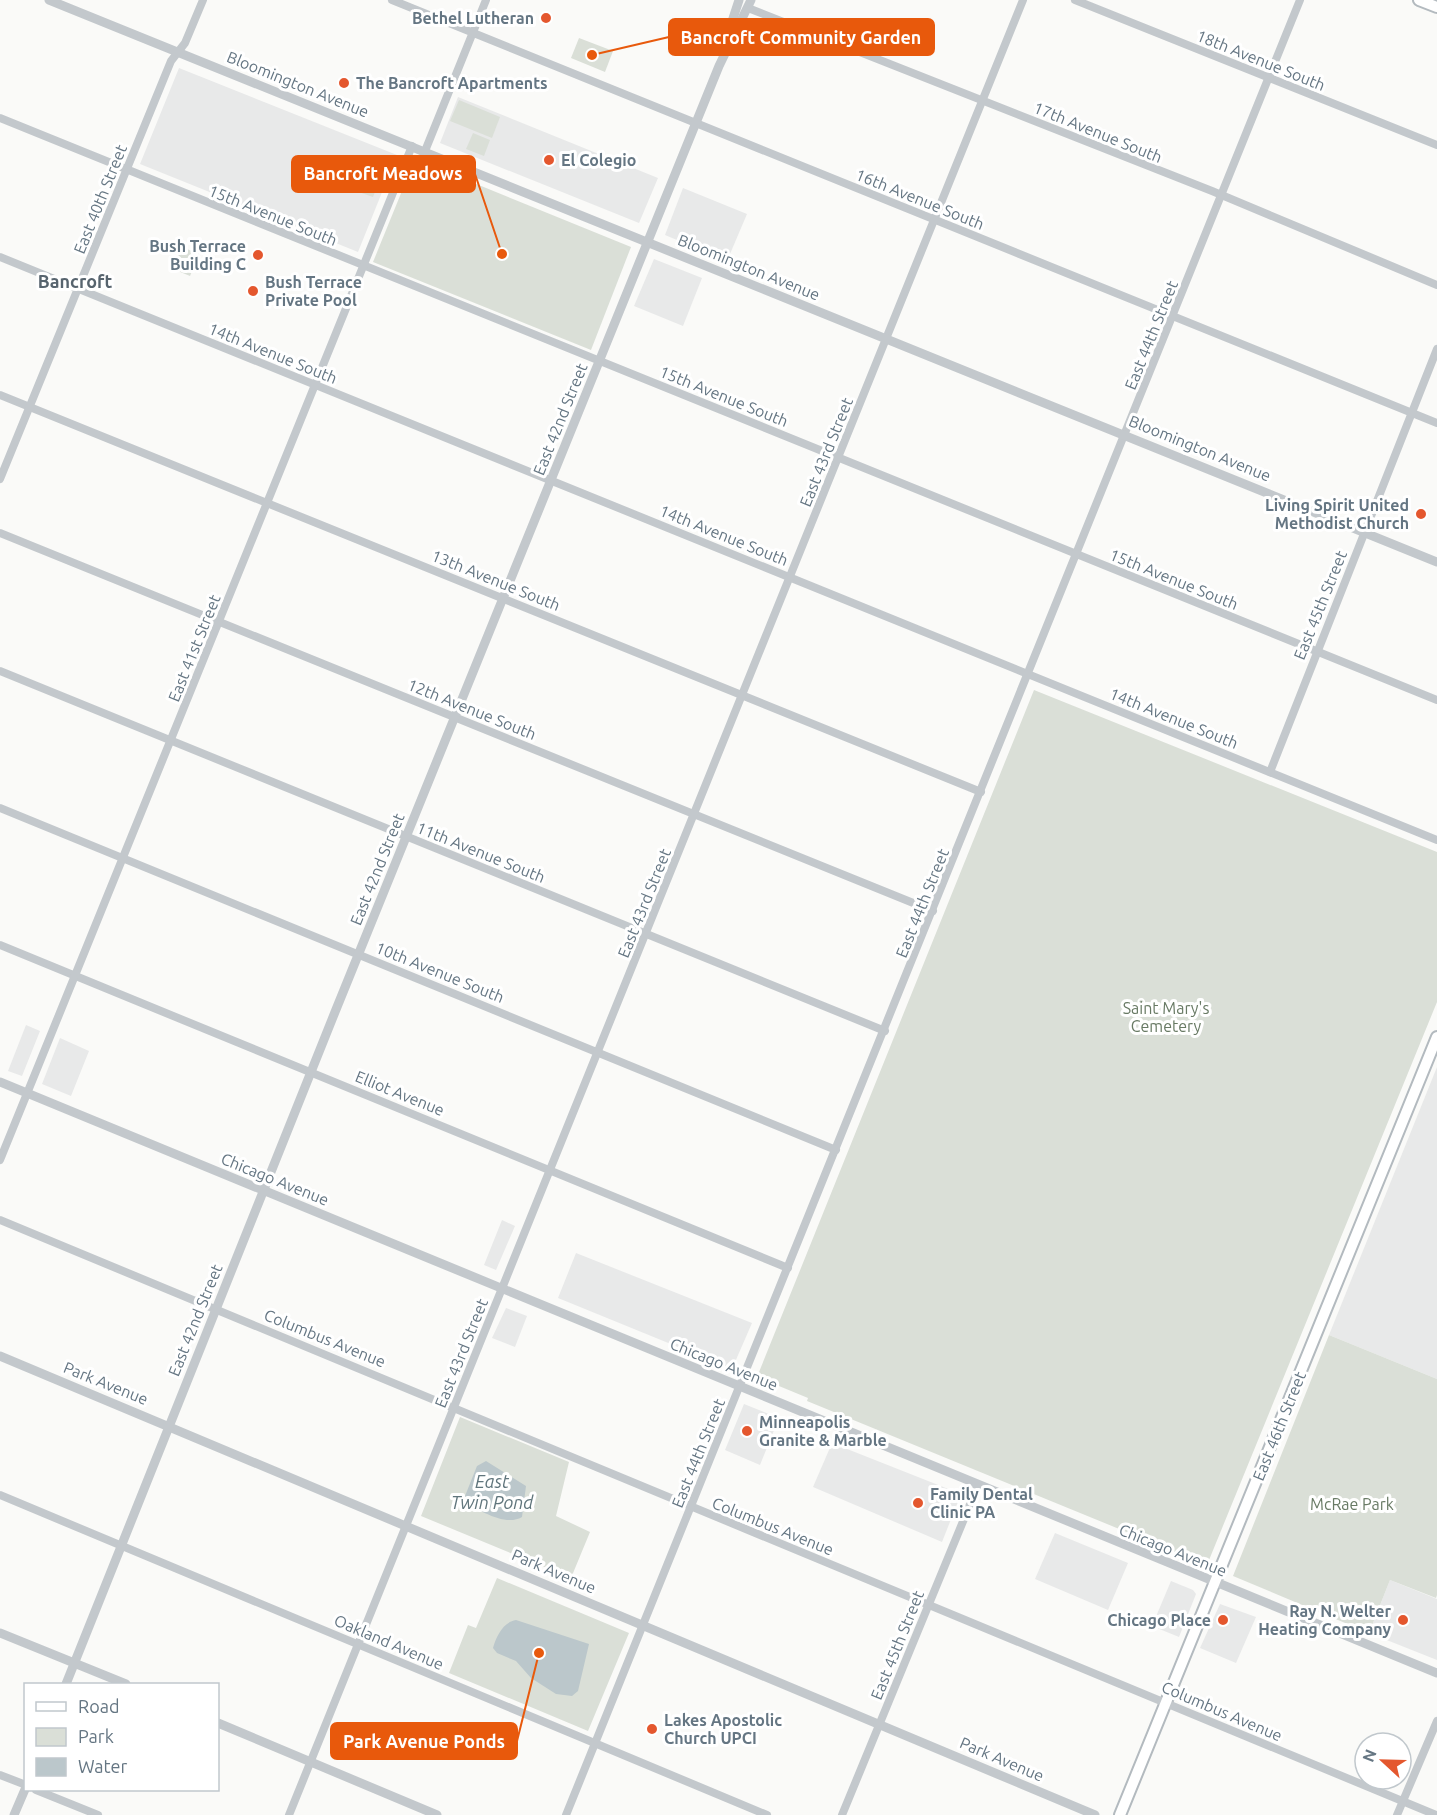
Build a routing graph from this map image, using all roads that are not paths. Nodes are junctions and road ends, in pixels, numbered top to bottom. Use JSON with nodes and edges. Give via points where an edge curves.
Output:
{"nodes":[{"id":1,"x":49,"y":0,"type":"edge"},
{"id":2,"x":203,"y":0,"type":"edge"},
{"id":3,"x":392,"y":0,"type":"edge"},
{"id":4,"x":486,"y":0,"type":"edge"},
{"id":5,"x":1023,"y":0,"type":"edge"},
{"id":6,"x":1075,"y":0,"type":"edge"},
{"id":7,"x":1300,"y":0,"type":"edge"},
{"id":8,"x":1419,"y":0,"type":"edge"},
{"id":9,"x":735,"y":1,"type":"edge"},
{"id":10,"x":750,"y":4,"type":"edge"},
{"id":11,"x":1437,"y":7,"type":"edge"},
{"id":12,"x":473,"y":33,"type":"junction"},
{"id":13,"x":178,"y":52,"type":"junction"},
{"id":14,"x":719,"y":66,"type":"junction"},
{"id":15,"x":1269,"y":78,"type":"junction"},
{"id":16,"x":983,"y":100,"type":"junction"},
{"id":17,"x":0,"y":118,"type":"edge"},
{"id":18,"x":696,"y":124,"type":"junction"},
{"id":19,"x":1437,"y":145,"type":"edge"},
{"id":20,"x":412,"y":146,"type":"junction"},
{"id":21,"x":425,"y":151,"type":"junction"},
{"id":22,"x":127,"y":170,"type":"junction"},
{"id":23,"x":1222,"y":195,"type":"junction"},
{"id":24,"x":935,"y":219,"type":"junction"},
{"id":25,"x":648,"y":242,"type":"junction"},
{"id":26,"x":0,"y":257,"type":"edge"},
{"id":27,"x":365,"y":265,"type":"junction"},
{"id":28,"x":1437,"y":285,"type":"edge"},
{"id":29,"x":77,"y":288,"type":"junction"},
{"id":30,"x":1173,"y":316,"type":"junction"},
{"id":31,"x":886,"y":338,"type":"junction"},
{"id":32,"x":1437,"y":349,"type":"edge"},
{"id":33,"x":600,"y":360,"type":"junction"},
{"id":34,"x":315,"y":384,"type":"junction"},
{"id":35,"x":0,"y":395,"type":"edge"},
{"id":36,"x":29,"y":406,"type":"junction"},
{"id":37,"x":1412,"y":413,"type":"junction"},
{"id":38,"x":1437,"y":423,"type":"edge"},
{"id":39,"x":1126,"y":434,"type":"junction"},
{"id":40,"x":839,"y":457,"type":"junction"},
{"id":41,"x":0,"y":479,"type":"edge"},
{"id":42,"x":552,"y":480,"type":"junction"},
{"id":43,"x":267,"y":503,"type":"junction"},
{"id":44,"x":1364,"y":532,"type":"junction"},
{"id":45,"x":0,"y":533,"type":"edge"},
{"id":46,"x":1077,"y":554,"type":"junction"},
{"id":47,"x":1437,"y":562,"type":"edge"},
{"id":48,"x":790,"y":577,"type":"junction"},
{"id":49,"x":504,"y":598,"type":"junction"},
{"id":50,"x":219,"y":622,"type":"junction"},
{"id":51,"x":1316,"y":651,"type":"junction"},
{"id":52,"x":0,"y":671,"type":"edge"},
{"id":53,"x":1029,"y":673,"type":"junction"},
{"id":54,"x":742,"y":695,"type":"junction"},
{"id":55,"x":1437,"y":700,"type":"edge"},
{"id":56,"x":456,"y":716,"type":"junction"},
{"id":57,"x":172,"y":740,"type":"junction"},
{"id":58,"x":1270,"y":772,"type":"junction"},
{"id":59,"x":981,"y":792,"type":"junction"},
{"id":60,"x":0,"y":808,"type":"edge"},
{"id":61,"x":694,"y":814,"type":"junction"},
{"id":62,"x":406,"y":836,"type":"junction"},
{"id":63,"x":1437,"y":840,"type":"edge"},
{"id":64,"x":123,"y":858,"type":"junction"},
{"id":65,"x":933,"y":911,"type":"junction"},
{"id":66,"x":647,"y":933,"type":"junction"},
{"id":67,"x":0,"y":945,"type":"edge"},
{"id":68,"x":360,"y":953,"type":"junction"},
{"id":69,"x":75,"y":976,"type":"junction"},
{"id":70,"x":885,"y":1031,"type":"junction"},
{"id":71,"x":1437,"y":1037,"type":"edge"},
{"id":72,"x":598,"y":1051,"type":"junction"},
{"id":73,"x":311,"y":1072,"type":"junction"},
{"id":74,"x":0,"y":1082,"type":"edge"},
{"id":75,"x":27,"y":1093,"type":"junction"},
{"id":76,"x":836,"y":1150,"type":"junction"},
{"id":77,"x":0,"y":1160,"type":"edge"},
{"id":78,"x":550,"y":1170,"type":"junction"},
{"id":79,"x":264,"y":1190,"type":"junction"},
{"id":80,"x":0,"y":1220,"type":"edge"},
{"id":81,"x":788,"y":1268,"type":"junction"},
{"id":82,"x":502,"y":1288,"type":"junction"},
{"id":83,"x":216,"y":1308,"type":"junction"},
{"id":84,"x":0,"y":1356,"type":"edge"},
{"id":85,"x":740,"y":1387,"type":"junction"},
{"id":86,"x":454,"y":1406,"type":"junction"},
{"id":87,"x":168,"y":1425,"type":"junction"},
{"id":88,"x":978,"y":1485,"type":"junction"},
{"id":89,"x":0,"y":1495,"type":"edge"},
{"id":90,"x":691,"y":1507,"type":"junction"},
{"id":91,"x":406,"y":1525,"type":"junction"},
{"id":92,"x":121,"y":1543,"type":"junction"},
{"id":93,"x":1215,"y":1583,"type":"junction"},
{"id":94,"x":928,"y":1604,"type":"junction"},
{"id":95,"x":643,"y":1625,"type":"junction"},
{"id":96,"x":0,"y":1633,"type":"edge"},
{"id":97,"x":358,"y":1644,"type":"junction"},
{"id":98,"x":74,"y":1663,"type":"junction"},
{"id":99,"x":1437,"y":1673,"type":"edge"},
{"id":100,"x":66,"y":1683,"type":"edge"},
{"id":101,"x":124,"y":1683,"type":"edge"},
{"id":102,"x":1166,"y":1702,"type":"junction"},
{"id":103,"x":1437,"y":1721,"type":"edge"},
{"id":104,"x":219,"y":1723,"type":"edge"},
{"id":105,"x":880,"y":1723,"type":"junction"},
{"id":106,"x":595,"y":1743,"type":"junction"},
{"id":107,"x":310,"y":1762,"type":"junction"},
{"id":108,"x":0,"y":1775,"type":"edge"},
{"id":109,"x":24,"y":1785,"type":"edge"},
{"id":110,"x":24,"y":1791,"type":"edge"},
{"id":111,"x":38,"y":1791,"type":"edge"},
{"id":112,"x":1402,"y":1801,"type":"junction"},
{"id":113,"x":14,"y":1815,"type":"edge"},
{"id":114,"x":98,"y":1815,"type":"edge"},
{"id":115,"x":289,"y":1815,"type":"edge"},
{"id":116,"x":437,"y":1815,"type":"edge"},
{"id":117,"x":566,"y":1815,"type":"edge"},
{"id":118,"x":767,"y":1815,"type":"edge"},
{"id":119,"x":843,"y":1815,"type":"edge"},
{"id":120,"x":1095,"y":1815,"type":"edge"},
{"id":121,"x":1120,"y":1815,"type":"edge"},
{"id":122,"x":1396,"y":1815,"type":"edge"},
{"id":123,"x":1436,"y":1815,"type":"edge"}],
"edges":[{"from":1,"to":13,"type":"street","name":"Bloomington Avenue"},
{"from":2,"to":13,"type":"street","name":"East 40th Street"},
{"from":3,"to":12,"type":"street","name":"16th Avenue South"},
{"from":4,"to":12,"type":"street"},
{"from":5,"to":16,"type":"street","name":"East 43rd Street"},
{"from":6,"to":15,"type":"street","name":"18th Avenue South"},
{"from":7,"to":15,"type":"street","name":"East 44th Street"},
{"from":8,"to":11,"type":"main road"},
{"from":9,"to":14,"type":"street","name":"East 42nd Street"},
{"from":10,"to":14,"type":"street","name":"East 42nd Street"},
{"from":10,"to":16,"type":"street","name":"17th Avenue South"},
{"from":12,"to":18,"type":"street","name":"16th Avenue South"},
{"from":12,"to":21,"type":"street"},
{"from":13,"to":20,"type":"street","name":"Bloomington Avenue"},
{"from":13,"to":22,"type":"street","name":"East 40th Street"},
{"from":14,"to":18,"type":"street","name":"East 42nd Street"},
{"from":15,"to":19,"type":"street","name":"18th Avenue South"},
{"from":15,"to":23,"type":"street","name":"East 44th Street"},
{"from":16,"to":23,"type":"street","name":"17th Avenue South"},
{"from":16,"to":24,"type":"street","name":"East 43rd Street"},
{"from":17,"to":22,"type":"street","name":"15th Avenue South"},
{"from":18,"to":24,"type":"street","name":"16th Avenue South"},
{"from":18,"to":25,"type":"street","name":"East 42nd Street"},
{"from":20,"to":21,"type":"street","name":"Bloomington Avenue"},
{"from":20,"to":27,"type":"street","name":"East 41st Street"},
{"from":21,"to":25,"type":"street","name":"Bloomington Avenue"},
{"from":22,"to":27,"type":"street","name":"15th Avenue South"},
{"from":22,"to":29,"type":"street","name":"East 40th Street"},
{"from":23,"to":28,"type":"street","name":"17th Avenue South"},
{"from":23,"to":30,"type":"street","name":"East 44th Street"},
{"from":24,"to":30,"type":"street","name":"16th Avenue South"},
{"from":24,"to":31,"type":"street","name":"East 43rd Street"},
{"from":25,"to":31,"type":"street","name":"Bloomington Avenue"},
{"from":25,"to":33,"type":"street","name":"East 42nd Street"},
{"from":26,"to":29,"type":"street","name":"14th Avenue South"},
{"from":27,"to":33,"type":"street","name":"15th Avenue South"},
{"from":27,"to":34,"type":"street","name":"East 41st Street"},
{"from":29,"to":34,"type":"street","name":"14th Avenue South"},
{"from":29,"to":36,"type":"street","name":"East 40th Street"},
{"from":30,"to":37,"type":"street","name":"16th Avenue South"},
{"from":30,"to":39,"type":"street","name":"East 44th Street"},
{"from":31,"to":39,"type":"street","name":"Bloomington Avenue"},
{"from":31,"to":40,"type":"street","name":"East 43rd Street"},
{"from":32,"to":37,"type":"street","name":"East 45th Street"},
{"from":33,"to":40,"type":"street","name":"15th Avenue South"},
{"from":33,"to":42,"type":"street","name":"East 42nd Street"},
{"from":34,"to":42,"type":"street","name":"14th Avenue South"},
{"from":34,"to":43,"type":"street","name":"East 41st Street"},
{"from":35,"to":36,"type":"street","name":"13th Avenue South"},
{"from":36,"to":41,"type":"street","name":"East 40th Street"},
{"from":36,"to":43,"type":"street","name":"13th Avenue South"},
{"from":37,"to":38,"type":"street","name":"16th Avenue South"},
{"from":37,"to":44,"type":"street","name":"East 45th Street"},
{"from":39,"to":44,"type":"street","name":"Bloomington Avenue"},
{"from":39,"to":46,"type":"street","name":"East 44th Street"},
{"from":40,"to":46,"type":"street","name":"15th Avenue South"},
{"from":40,"to":48,"type":"street","name":"East 43rd Street"},
{"from":42,"to":48,"type":"street","name":"14th Avenue South"},
{"from":42,"to":49,"type":"street","name":"East 42nd Street"},
{"from":43,"to":49,"type":"street","name":"13th Avenue South"},
{"from":43,"to":50,"type":"street","name":"East 41st Street"},
{"from":44,"to":47,"type":"street","name":"Bloomington Avenue"},
{"from":44,"to":51,"type":"street","name":"East 45th Street"},
{"from":45,"to":50,"type":"street","name":"12th Avenue South"},
{"from":46,"to":51,"type":"street","name":"15th Avenue South"},
{"from":46,"to":53,"type":"street","name":"East 44th Street"},
{"from":48,"to":53,"type":"street","name":"14th Avenue South"},
{"from":48,"to":54,"type":"street","name":"East 43rd Street"},
{"from":49,"to":54,"type":"street","name":"13th Avenue South"},
{"from":49,"to":56,"type":"street","name":"East 42nd Street"},
{"from":50,"to":56,"type":"street","name":"12th Avenue South"},
{"from":50,"to":57,"type":"street","name":"East 41st Street"},
{"from":51,"to":55,"type":"street","name":"15th Avenue South"},
{"from":51,"to":58,"type":"street","name":"East 45th Street"},
{"from":52,"to":57,"type":"street","name":"11th Avenue South"},
{"from":53,"to":58,"type":"street","name":"14th Avenue South"},
{"from":53,"to":59,"type":"street","name":"East 44th Street"},
{"from":54,"to":59,"type":"street","name":"13th Avenue South"},
{"from":54,"to":61,"type":"street","name":"East 43rd Street"},
{"from":56,"to":61,"type":"street","name":"12th Avenue South"},
{"from":56,"to":62,"type":"street","name":"East 42nd Street"},
{"from":57,"to":62,"type":"street","name":"11th Avenue South"},
{"from":57,"to":64,"type":"street","name":"East 41st Street"},
{"from":58,"to":63,"type":"street","name":"14th Avenue South"},
{"from":59,"to":65,"type":"street","name":"East 44th Street"},
{"from":60,"to":64,"type":"street","name":"10th Avenue South"},
{"from":61,"to":65,"type":"street","name":"12th Avenue South"},
{"from":61,"to":66,"type":"street","name":"East 43rd Street"},
{"from":62,"to":66,"type":"street","name":"11th Avenue South"},
{"from":62,"to":68,"type":"street","name":"East 42nd Street"},
{"from":64,"to":68,"type":"street","name":"10th Avenue South"},
{"from":64,"to":69,"type":"street","name":"East 41st Street"},
{"from":65,"to":70,"type":"street","name":"East 44th Street"},
{"from":66,"to":70,"type":"street","name":"11th Avenue South"},
{"from":66,"to":72,"type":"street","name":"East 43rd Street"},
{"from":67,"to":69,"type":"street","name":"Elliot Avenue"},
{"from":68,"to":72,"type":"street","name":"10th Avenue South"},
{"from":68,"to":73,"type":"street","name":"East 42nd Street"},
{"from":69,"to":73,"type":"street","name":"Elliot Avenue"},
{"from":69,"to":75,"type":"street","name":"East 41st Street"},
{"from":70,"to":76,"type":"street","name":"East 44th Street"},
{"from":71,"to":93,"type":"main road","name":"East 46th Street"},
{"from":72,"to":76,"type":"street","name":"10th Avenue South"},
{"from":72,"to":78,"type":"street","name":"East 43rd Street"},
{"from":73,"to":78,"type":"street","name":"Elliot Avenue"},
{"from":73,"to":79,"type":"street","name":"East 42nd Street"},
{"from":74,"to":75,"type":"street","name":"Chicago Avenue"},
{"from":75,"to":77,"type":"street","name":"East 41st Street"},
{"from":75,"to":79,"type":"street","name":"Chicago Avenue"},
{"from":76,"to":81,"type":"street","name":"East 44th Street"},
{"from":78,"to":81,"type":"street","name":"Elliot Avenue"},
{"from":78,"to":82,"type":"street","name":"East 43rd Street"},
{"from":79,"to":82,"type":"street","name":"Chicago Avenue"},
{"from":79,"to":83,"type":"street","name":"East 42nd Street"},
{"from":80,"to":83,"type":"street","name":"Columbus Avenue"},
{"from":81,"to":85,"type":"street","name":"East 44th Street"},
{"from":82,"to":85,"type":"street","name":"Chicago Avenue"},
{"from":82,"to":86,"type":"street","name":"East 43rd Street"},
{"from":83,"to":86,"type":"street","name":"Columbus Avenue"},
{"from":83,"to":87,"type":"street","name":"East 42nd Street"},
{"from":84,"to":87,"type":"street","name":"Park Avenue"},
{"from":85,"to":88,"type":"street","name":"Chicago Avenue"},
{"from":85,"to":90,"type":"street","name":"East 44th Street"},
{"from":86,"to":90,"type":"street","name":"Columbus Avenue"},
{"from":86,"to":91,"type":"street","name":"East 43rd Street"},
{"from":87,"to":91,"type":"street","name":"Park Avenue"},
{"from":87,"to":92,"type":"street","name":"East 42nd Street"},
{"from":88,"to":93,"type":"street","name":"Chicago Avenue"},
{"from":88,"to":94,"type":"street","name":"East 45th Street"},
{"from":89,"to":92,"type":"street","name":"Oakland Avenue"},
{"from":90,"to":94,"type":"street","name":"Columbus Avenue"},
{"from":90,"to":95,"type":"street","name":"East 44th Street"},
{"from":91,"to":95,"type":"street","name":"Park Avenue"},
{"from":91,"to":97,"type":"street","name":"East 43rd Street"},
{"from":92,"to":97,"type":"street","name":"Oakland Avenue"},
{"from":92,"to":98,"type":"street","name":"East 42nd Street"},
{"from":93,"to":99,"type":"street","name":"Chicago Avenue"},
{"from":93,"to":102,"type":"main road","name":"East 46th Street"},
{"from":94,"to":102,"type":"street","name":"Columbus Avenue"},
{"from":94,"to":105,"type":"street","name":"East 45th Street"},
{"from":95,"to":105,"type":"street","name":"Park Avenue"},
{"from":95,"to":106,"type":"street","name":"East 44th Street"},
{"from":96,"to":98,"type":"street"},
{"from":97,"to":106,"type":"street","name":"Oakland Avenue"},
{"from":97,"to":107,"type":"street","name":"East 43rd Street"},
{"from":98,"to":100,"type":"street","name":"East 42nd Street"},
{"from":98,"to":101,"type":"street"},
{"from":102,"to":112,"type":"street","name":"Columbus Avenue"},
{"from":102,"to":121,"type":"main road","name":"East 46th Street"},
{"from":103,"to":112,"type":"street"},
{"from":104,"to":107,"type":"street"},
{"from":105,"to":119,"type":"street","name":"East 45th Street"},
{"from":105,"to":120,"type":"street","name":"Park Avenue"},
{"from":106,"to":117,"type":"street","name":"East 44th Street"},
{"from":106,"to":118,"type":"street","name":"Oakland Avenue"},
{"from":107,"to":115,"type":"street","name":"East 43rd Street"},
{"from":107,"to":116,"type":"street"},
{"from":108,"to":109,"type":"street"},
{"from":110,"to":113,"type":"street"},
{"from":111,"to":114,"type":"street"},
{"from":112,"to":122,"type":"street"},
{"from":112,"to":123,"type":"street","name":"Columbus Avenue"}]}
